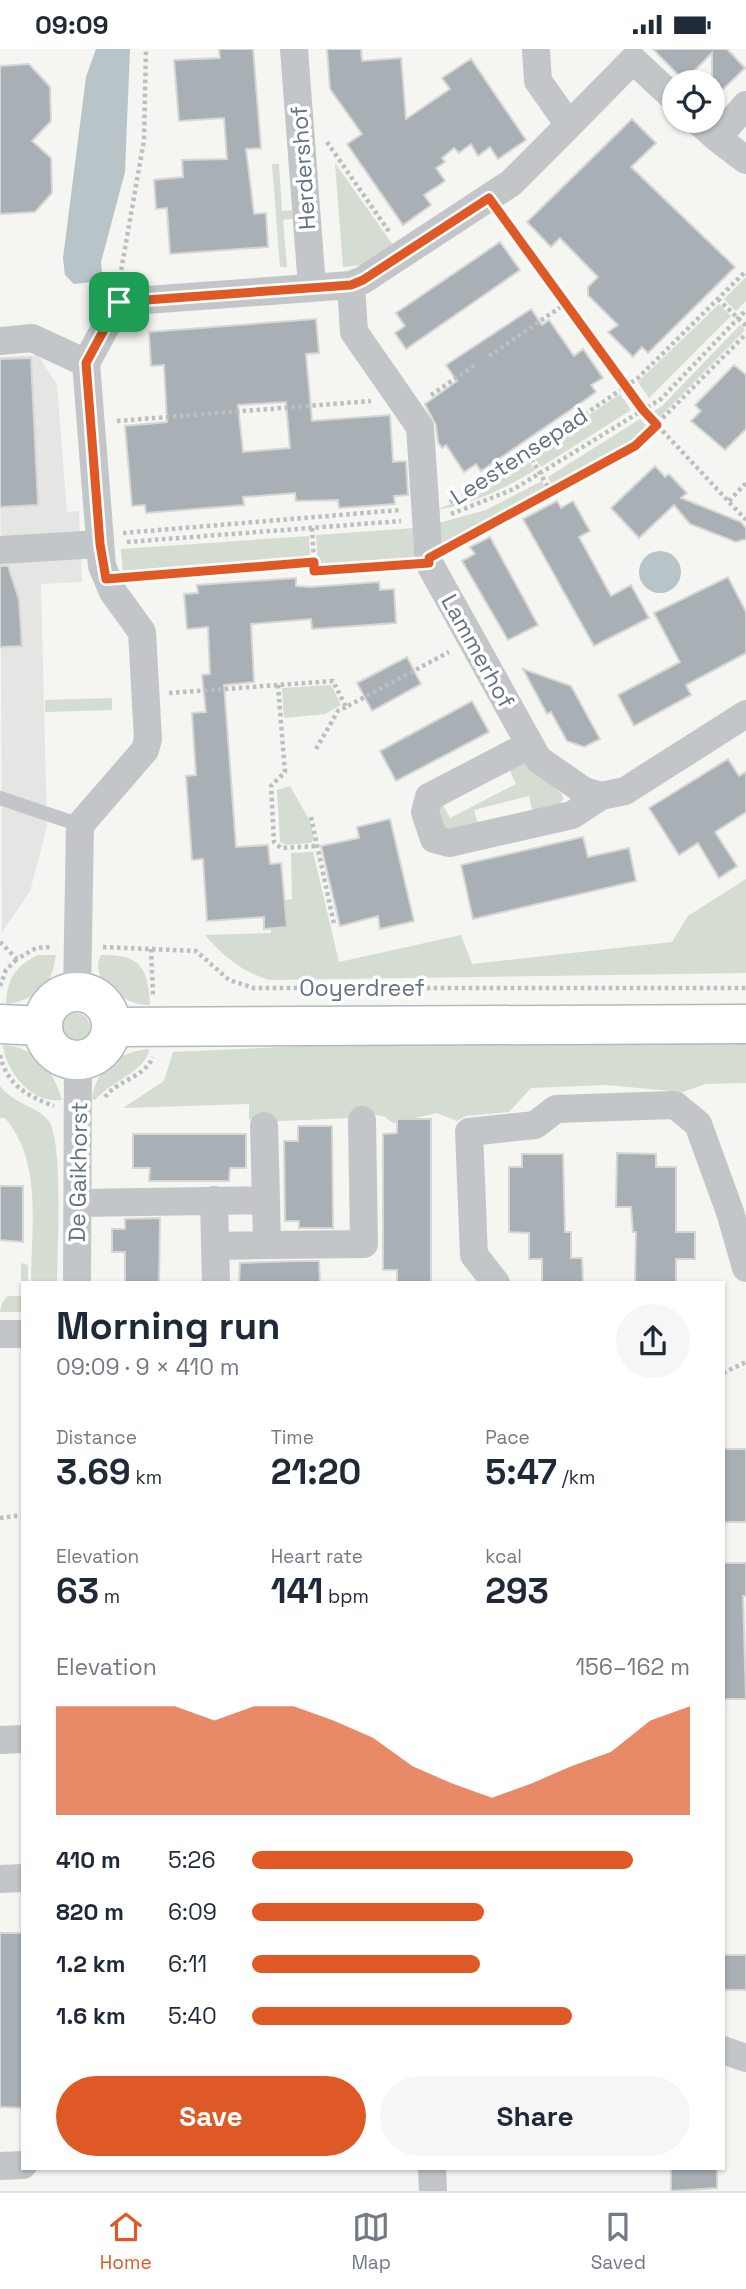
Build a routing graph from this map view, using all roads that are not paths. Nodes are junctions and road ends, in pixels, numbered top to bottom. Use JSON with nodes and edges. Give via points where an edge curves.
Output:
{"nodes":[{"id":1,"x":294,"y":49,"type":"edge"},
{"id":2,"x":536,"y":49,"type":"edge"},
{"id":3,"x":629,"y":55,"type":"edge"},
{"id":4,"x":662,"y":87,"type":"edge"},
{"id":5,"x":746,"y":105,"type":"edge"},
{"id":6,"x":725,"y":118,"type":"edge"},
{"id":7,"x":569,"y":125,"type":"junction"},
{"id":8,"x":712,"y":133,"type":"edge"},
{"id":9,"x":746,"y":160,"type":"edge"},
{"id":10,"x":351,"y":285,"type":"junction"},
{"id":11,"x":312,"y":287,"type":"junction"},
{"id":12,"x":0,"y":341,"type":"edge"},
{"id":13,"x":86,"y":363,"type":"junction"},
{"id":14,"x":107,"y":539,"type":"junction"},
{"id":15,"x":0,"y":550,"type":"edge"},
{"id":16,"x":746,"y":714,"type":"edge"},
{"id":17,"x":529,"y":745,"type":"junction"},
{"id":18,"x":601,"y":796,"type":"junction"},
{"id":19,"x":0,"y":798,"type":"edge"},
{"id":20,"x":80,"y":825,"type":"junction"},
{"id":21,"x":77,"y":992,"type":"junction"},
{"id":22,"x":0,"y":1024,"type":"edge"},
{"id":23,"x":746,"y":1024,"type":"edge"},
{"id":24,"x":43,"y":1026,"type":"junction"},
{"id":25,"x":112,"y":1027,"type":"junction"},
{"id":26,"x":78,"y":1061,"type":"junction"},
{"id":27,"x":362,"y":1120,"type":"dead end"},
{"id":28,"x":264,"y":1126,"type":"dead end"},
{"id":29,"x":214,"y":1200,"type":"junction"},
{"id":30,"x":266,"y":1200,"type":"junction"},
{"id":31,"x":78,"y":1203,"type":"junction"},
{"id":32,"x":738,"y":1211,"type":"edge"},
{"id":33,"x":267,"y":1245,"type":"junction"},
{"id":34,"x":215,"y":1246,"type":"junction"},
{"id":35,"x":746,"y":1268,"type":"edge"},
{"id":36,"x":77,"y":1281,"type":"edge"},
{"id":37,"x":216,"y":1281,"type":"edge"},
{"id":38,"x":494,"y":1281,"type":"edge"},
{"id":39,"x":0,"y":1334,"type":"edge"},
{"id":40,"x":21,"y":1334,"type":"edge"},
{"id":41,"x":0,"y":1739,"type":"edge"},
{"id":42,"x":21,"y":1739,"type":"edge"},
{"id":43,"x":21,"y":1878,"type":"edge"},
{"id":44,"x":0,"y":1879,"type":"edge"},
{"id":45,"x":725,"y":2051,"type":"edge"},
{"id":46,"x":746,"y":2058,"type":"edge"},
{"id":47,"x":21,"y":2165,"type":"edge"},
{"id":48,"x":0,"y":2166,"type":"edge"},
{"id":49,"x":432,"y":2170,"type":"edge"},
{"id":50,"x":433,"y":2191,"type":"edge"}],
"edges":[{"from":1,"to":11,"type":"street","name":"Herdershof"},
{"from":2,"to":7,"type":"street","via":[[538,81]]},
{"from":3,"to":4,"type":"street"},
{"from":3,"to":7,"type":"street"},
{"from":5,"to":6,"type":"street"},
{"from":7,"to":10,"type":"street","via":[[510,183]]},
{"from":8,"to":9,"type":"street"},
{"from":10,"to":11,"type":"street"},
{"from":10,"to":17,"type":"street","name":"Lammerhof","via":[[354,332],[420,427],[429,560]]},
{"from":11,"to":13,"type":"street","via":[[119,302]]},
{"from":12,"to":13,"type":"street","via":[[32,338]]},
{"from":13,"to":14,"type":"street"},
{"from":14,"to":15,"type":"street"},
{"from":14,"to":20,"type":"street","via":[[106,579],[142,632],[148,744]]},
{"from":16,"to":18,"type":"street","via":[[625,791]]},
{"from":17,"to":18,"type":"street","name":"Lammerhof","via":[[550,771]]},
{"from":17,"to":18,"type":"street","via":[[429,797],[425,813],[434,839],[449,843],[572,814]]},
{"from":19,"to":20,"type":"lane"},
{"from":20,"to":21,"type":"street"},
{"from":21,"to":24,"type":"street","via":[[53,1002]]},
{"from":21,"to":25,"type":"street","via":[[99,999]]},
{"from":22,"to":24,"type":"street"},
{"from":23,"to":25,"type":"street","name":"Ooyerdreef"},
{"from":24,"to":26,"type":"street","via":[[53,1051]]},
{"from":25,"to":26,"type":"street","via":[[102,1050]]},
{"from":26,"to":31,"type":"street","name":"De Gaikhorst"},
{"from":27,"to":33,"type":"street","via":[[364,1244]]},
{"from":28,"to":30,"type":"street"},
{"from":29,"to":30,"type":"street"},
{"from":29,"to":31,"type":"street"},
{"from":29,"to":34,"type":"street"},
{"from":30,"to":33,"type":"street"},
{"from":31,"to":36,"type":"street","name":"De Gaikhorst"},
{"from":32,"to":35,"type":"street"},
{"from":32,"to":38,"type":"street","via":[[698,1124],[675,1105],[556,1109],[535,1125],[469,1132],[474,1255]]},
{"from":33,"to":34,"type":"street"},
{"from":34,"to":37,"type":"street"},
{"from":39,"to":40,"type":"street"},
{"from":41,"to":42,"type":"street"},
{"from":43,"to":44,"type":"street"},
{"from":45,"to":46,"type":"street"},
{"from":47,"to":48,"type":"street"},
{"from":49,"to":50,"type":"street"}]}
